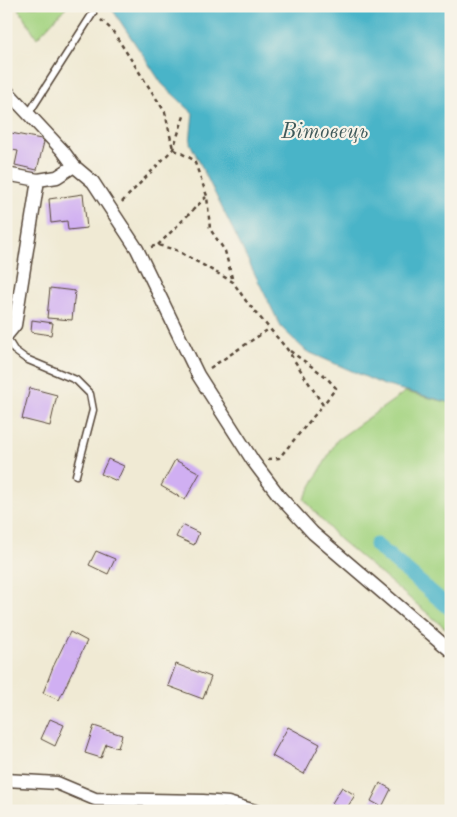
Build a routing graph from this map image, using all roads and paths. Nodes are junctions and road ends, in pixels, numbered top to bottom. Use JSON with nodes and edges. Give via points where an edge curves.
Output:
{"nodes":[{"id":1,"x":93,"y":13,"type":"joint"},
{"id":2,"x":6,"y":90,"type":"edge"},
{"id":3,"x":29,"y":113,"type":"junction"},
{"id":4,"x":185,"y":113,"type":"dead end"},
{"id":5,"x":173,"y":149,"type":"junction"},
{"id":6,"x":74,"y":166,"type":"junction"},
{"id":7,"x":6,"y":174,"type":"edge"},
{"id":8,"x":38,"y":180,"type":"junction"},
{"id":9,"x":207,"y":196,"type":"junction"},
{"id":10,"x":112,"y":212,"type":"junction"},
{"id":11,"x":158,"y":246,"type":"junction"},
{"id":12,"x":137,"y":249,"type":"junction"},
{"id":13,"x":233,"y":282,"type":"junction"},
{"id":14,"x":269,"y":329,"type":"junction"},
{"id":15,"x":6,"y":336,"type":"edge"},
{"id":16,"x":287,"y":349,"type":"junction"},
{"id":17,"x":198,"y":376,"type":"junction"},
{"id":18,"x":323,"y":405,"type":"junction"},
{"id":19,"x":253,"y":461,"type":"junction"},
{"id":20,"x":76,"y":475,"type":"dead end"},
{"id":21,"x":451,"y":650,"type":"edge"},
{"id":22,"x":6,"y":780,"type":"edge"},
{"id":23,"x":95,"y":799,"type":"junction"},
{"id":24,"x":102,"y":811,"type":"edge"},
{"id":25,"x":255,"y":811,"type":"edge"}],
"edges":[{"from":1,"to":3,"type":"lane"},
{"from":1,"to":5,"type":"path","via":[[112,30],[164,112]]},
{"from":2,"to":3,"type":"street"},
{"from":3,"to":6,"type":"street"},
{"from":4,"to":5,"type":"path"},
{"from":5,"to":9,"type":"path","via":[[194,160]]},
{"from":5,"to":10,"type":"path"},
{"from":6,"to":8,"type":"street","via":[[57,177]]},
{"from":6,"to":10,"type":"street","via":[[92,182]]},
{"from":7,"to":8,"type":"street"},
{"from":8,"to":15,"type":"street","via":[[14,326]]},
{"from":9,"to":11,"type":"path"},
{"from":9,"to":13,"type":"path","via":[[210,229],[225,251]]},
{"from":10,"to":12,"type":"street"},
{"from":11,"to":12,"type":"path"},
{"from":11,"to":13,"type":"path","via":[[176,250]]},
{"from":12,"to":17,"type":"street"},
{"from":13,"to":14,"type":"path"},
{"from":14,"to":16,"type":"path"},
{"from":14,"to":17,"type":"path"},
{"from":15,"to":20,"type":"lane","via":[[14,350],[26,359],[76,380],[90,394],[92,410]]},
{"from":16,"to":18,"type":"path"},
{"from":16,"to":18,"type":"path","via":[[336,388]]},
{"from":17,"to":19,"type":"street"},
{"from":18,"to":19,"type":"path","via":[[279,458]]},
{"from":19,"to":21,"type":"street","via":[[313,533]]},
{"from":22,"to":23,"type":"street","via":[[57,783]]},
{"from":23,"to":24,"type":"street"},
{"from":23,"to":25,"type":"street","via":[[203,801],[228,803]]}]}
